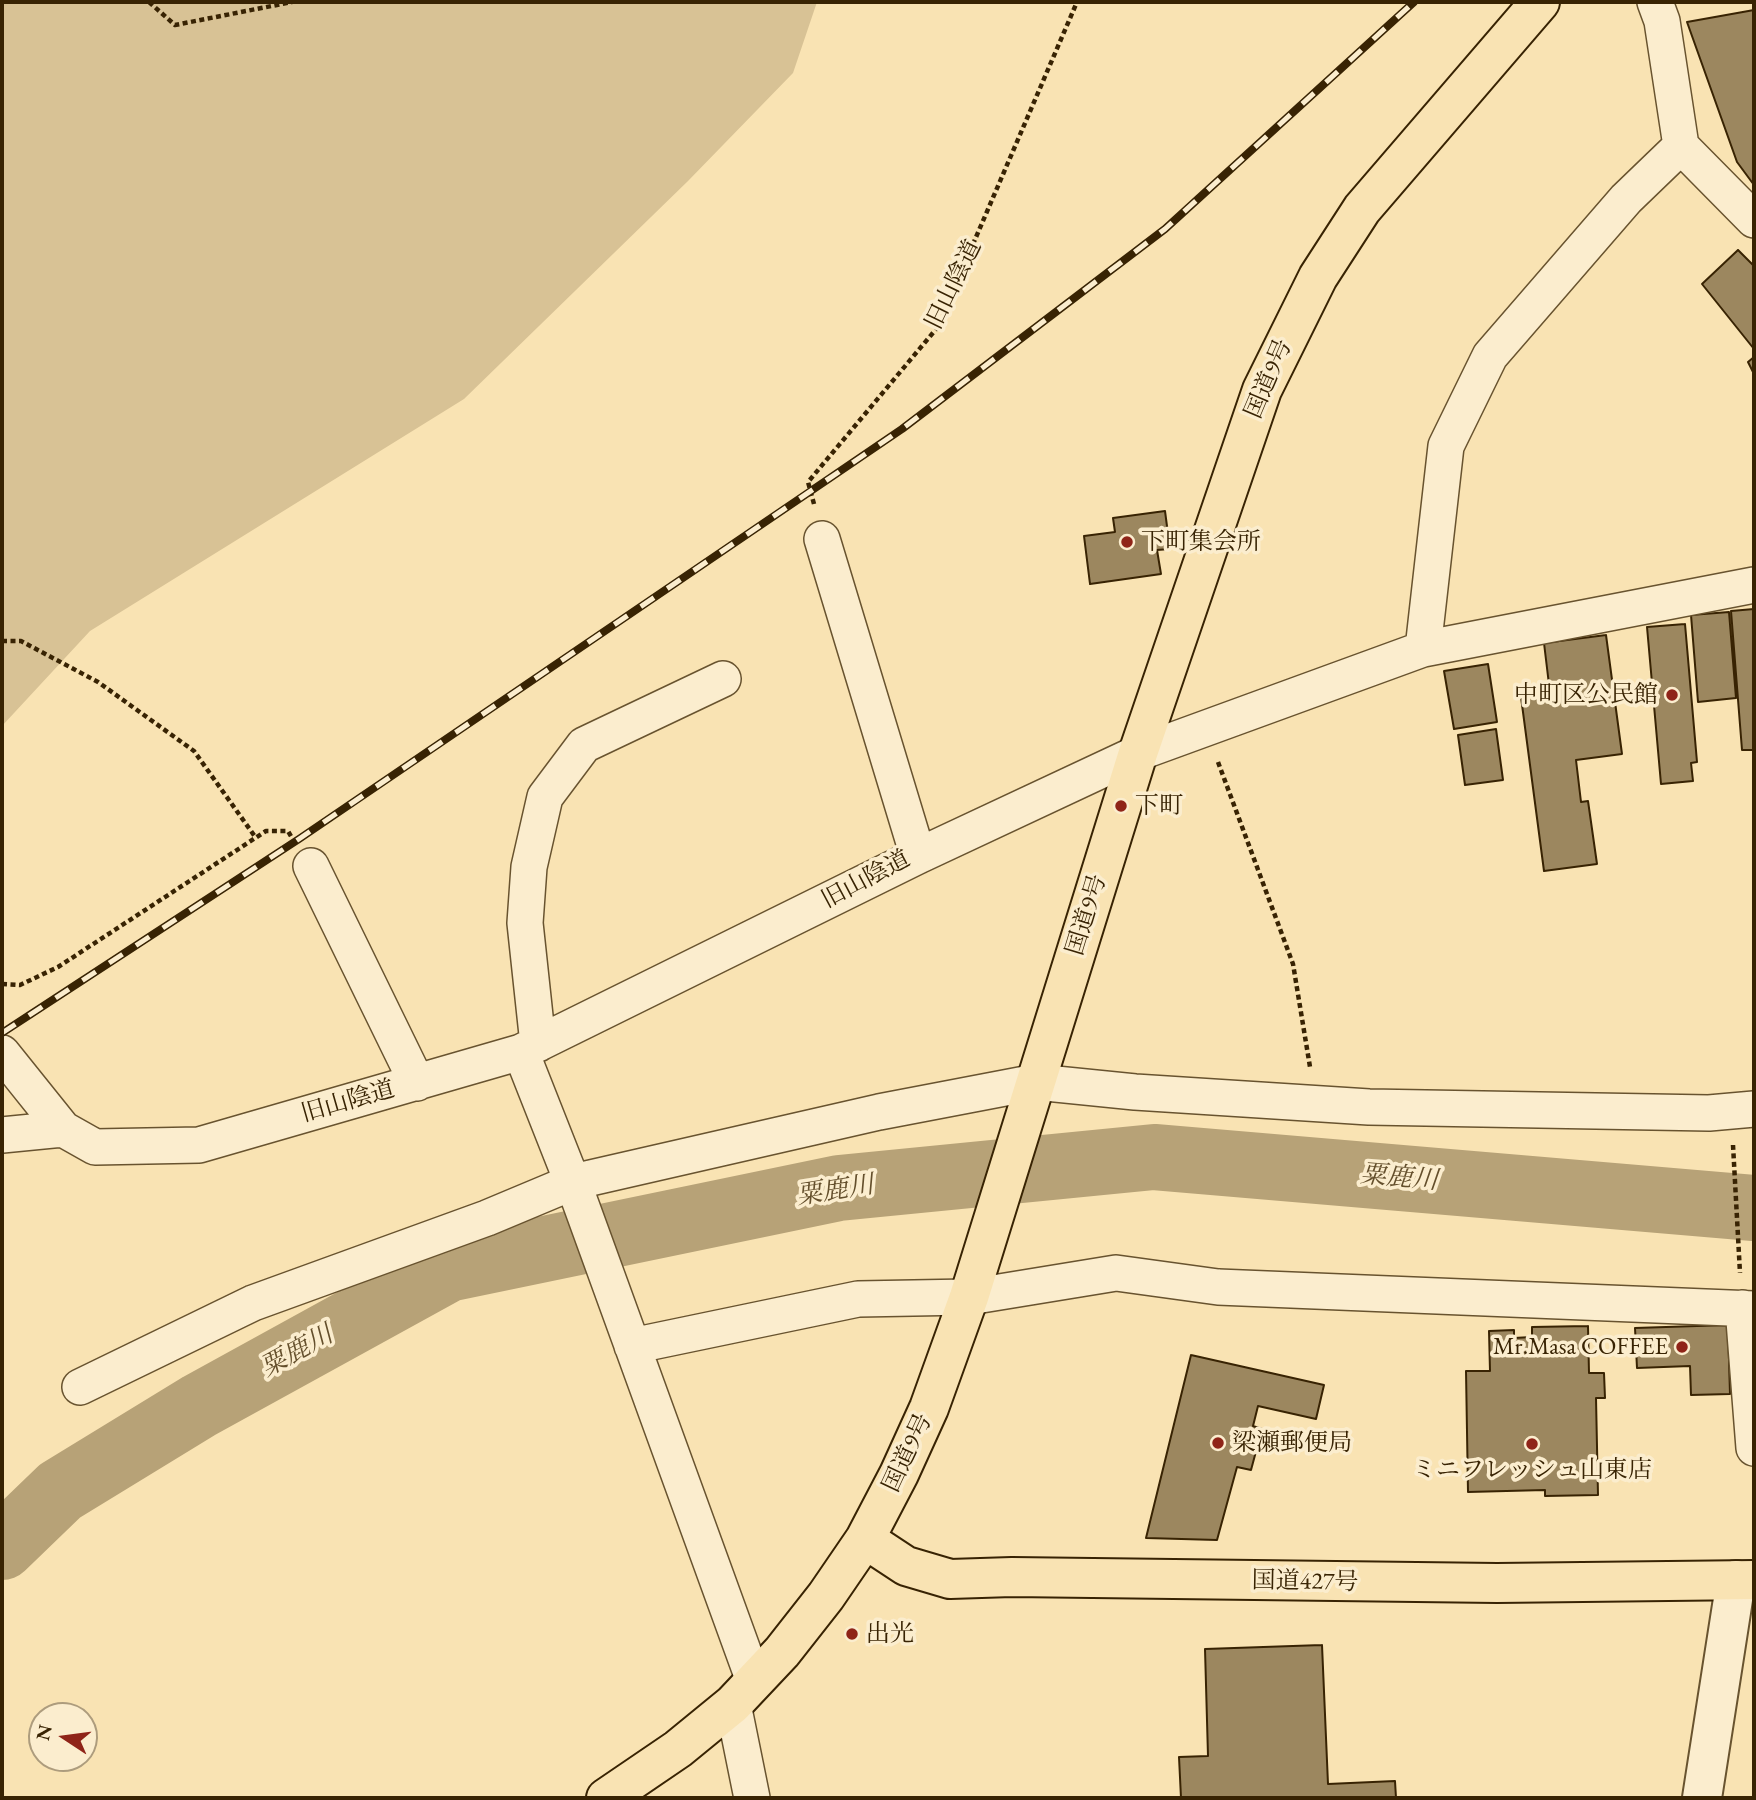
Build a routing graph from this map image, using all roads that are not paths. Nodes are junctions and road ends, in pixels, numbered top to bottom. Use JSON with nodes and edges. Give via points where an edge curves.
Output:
{"nodes":[{"id":1,"x":1540,"y":2,"type":"edge"},
{"id":2,"x":1655,"y":2,"type":"edge"},
{"id":3,"x":1681,"y":146,"type":"junction"},
{"id":4,"x":1754,"y":220,"type":"edge"},
{"id":5,"x":822,"y":539,"type":"road end"},
{"id":6,"x":1754,"y":585,"type":"edge"},
{"id":7,"x":1423,"y":649,"type":"junction"},
{"id":8,"x":723,"y":679,"type":"dead end"},
{"id":9,"x":1138,"y":753,"type":"junction"},
{"id":10,"x":918,"y":856,"type":"junction"},
{"id":11,"x":311,"y":866,"type":"road end"},
{"id":12,"x":530,"y":1048,"type":"junction"},
{"id":13,"x":2,"y":1053,"type":"edge"},
{"id":14,"x":417,"y":1083,"type":"junction"},
{"id":15,"x":1032,"y":1094,"type":"junction"},
{"id":16,"x":1754,"y":1109,"type":"edge"},
{"id":17,"x":63,"y":1129,"type":"junction"},
{"id":18,"x":2,"y":1135,"type":"edge"},
{"id":19,"x":576,"y":1191,"type":"junction"},
{"id":20,"x":972,"y":1287,"type":"junction"},
{"id":21,"x":1746,"y":1301,"type":"edge"},
{"id":22,"x":632,"y":1346,"type":"junction"},
{"id":23,"x":80,"y":1387,"type":"dead end"},
{"id":24,"x":1754,"y":1448,"type":"edge"},
{"id":25,"x":865,"y":1539,"type":"junction"},
{"id":26,"x":1745,"y":1580,"type":"edge"},
{"id":27,"x":744,"y":1692,"type":"junction"},
{"id":28,"x":606,"y":1798,"type":"edge"},
{"id":29,"x":752,"y":1798,"type":"edge"},
{"id":30,"x":1702,"y":1798,"type":"edge"}],
"edges":[{"from":1,"to":9,"type":"highway","name":"国道9号","via":[[1362,209],[1318,277],[1262,390]]},
{"from":2,"to":3,"type":"street","via":[[1662,21]]},
{"from":3,"to":4,"type":"street"},
{"from":3,"to":7,"type":"street","via":[[1626,200],[1490,356],[1446,446]]},
{"from":5,"to":10,"type":"street","name":"旧山陰道"},
{"from":6,"to":7,"type":"street"},
{"from":7,"to":9,"type":"street"},
{"from":8,"to":12,"type":"street","via":[[584,745],[545,797],[529,867],[525,923]]},
{"from":9,"to":10,"type":"street"},
{"from":9,"to":15,"type":"highway","name":"国道9号"},
{"from":10,"to":12,"type":"street","name":"旧山陰道"},
{"from":11,"to":14,"type":"street"},
{"from":12,"to":14,"type":"street","name":"旧山陰道"},
{"from":12,"to":19,"type":"street"},
{"from":13,"to":17,"type":"street","name":"旧山陰道"},
{"from":14,"to":17,"type":"street","name":"旧山陰道","via":[[199,1145],[95,1147]]},
{"from":15,"to":16,"type":"street","via":[[1135,1092],[1369,1107],[1709,1113]]},
{"from":15,"to":19,"type":"street","via":[[879,1112]]},
{"from":15,"to":20,"type":"highway","name":"国道9号"},
{"from":17,"to":18,"type":"street"},
{"from":19,"to":22,"type":"street"},
{"from":19,"to":23,"type":"street","via":[[487,1218],[253,1303]]},
{"from":20,"to":21,"type":"street","via":[[1116,1273],[1218,1287]]},
{"from":20,"to":22,"type":"street","via":[[858,1299]]},
{"from":20,"to":25,"type":"highway","name":"国道9号","via":[[929,1408]]},
{"from":21,"to":24,"type":"street"},
{"from":22,"to":27,"type":"street"},
{"from":25,"to":26,"type":"highway","name":"国道427号","via":[[906,1566],[950,1579]]},
{"from":25,"to":27,"type":"highway","name":"国道9号","via":[[782,1653]]},
{"from":26,"to":30,"type":"street"},
{"from":27,"to":28,"type":"highway","name":"国道9号","via":[[678,1749]]},
{"from":27,"to":29,"type":"street"}]}
